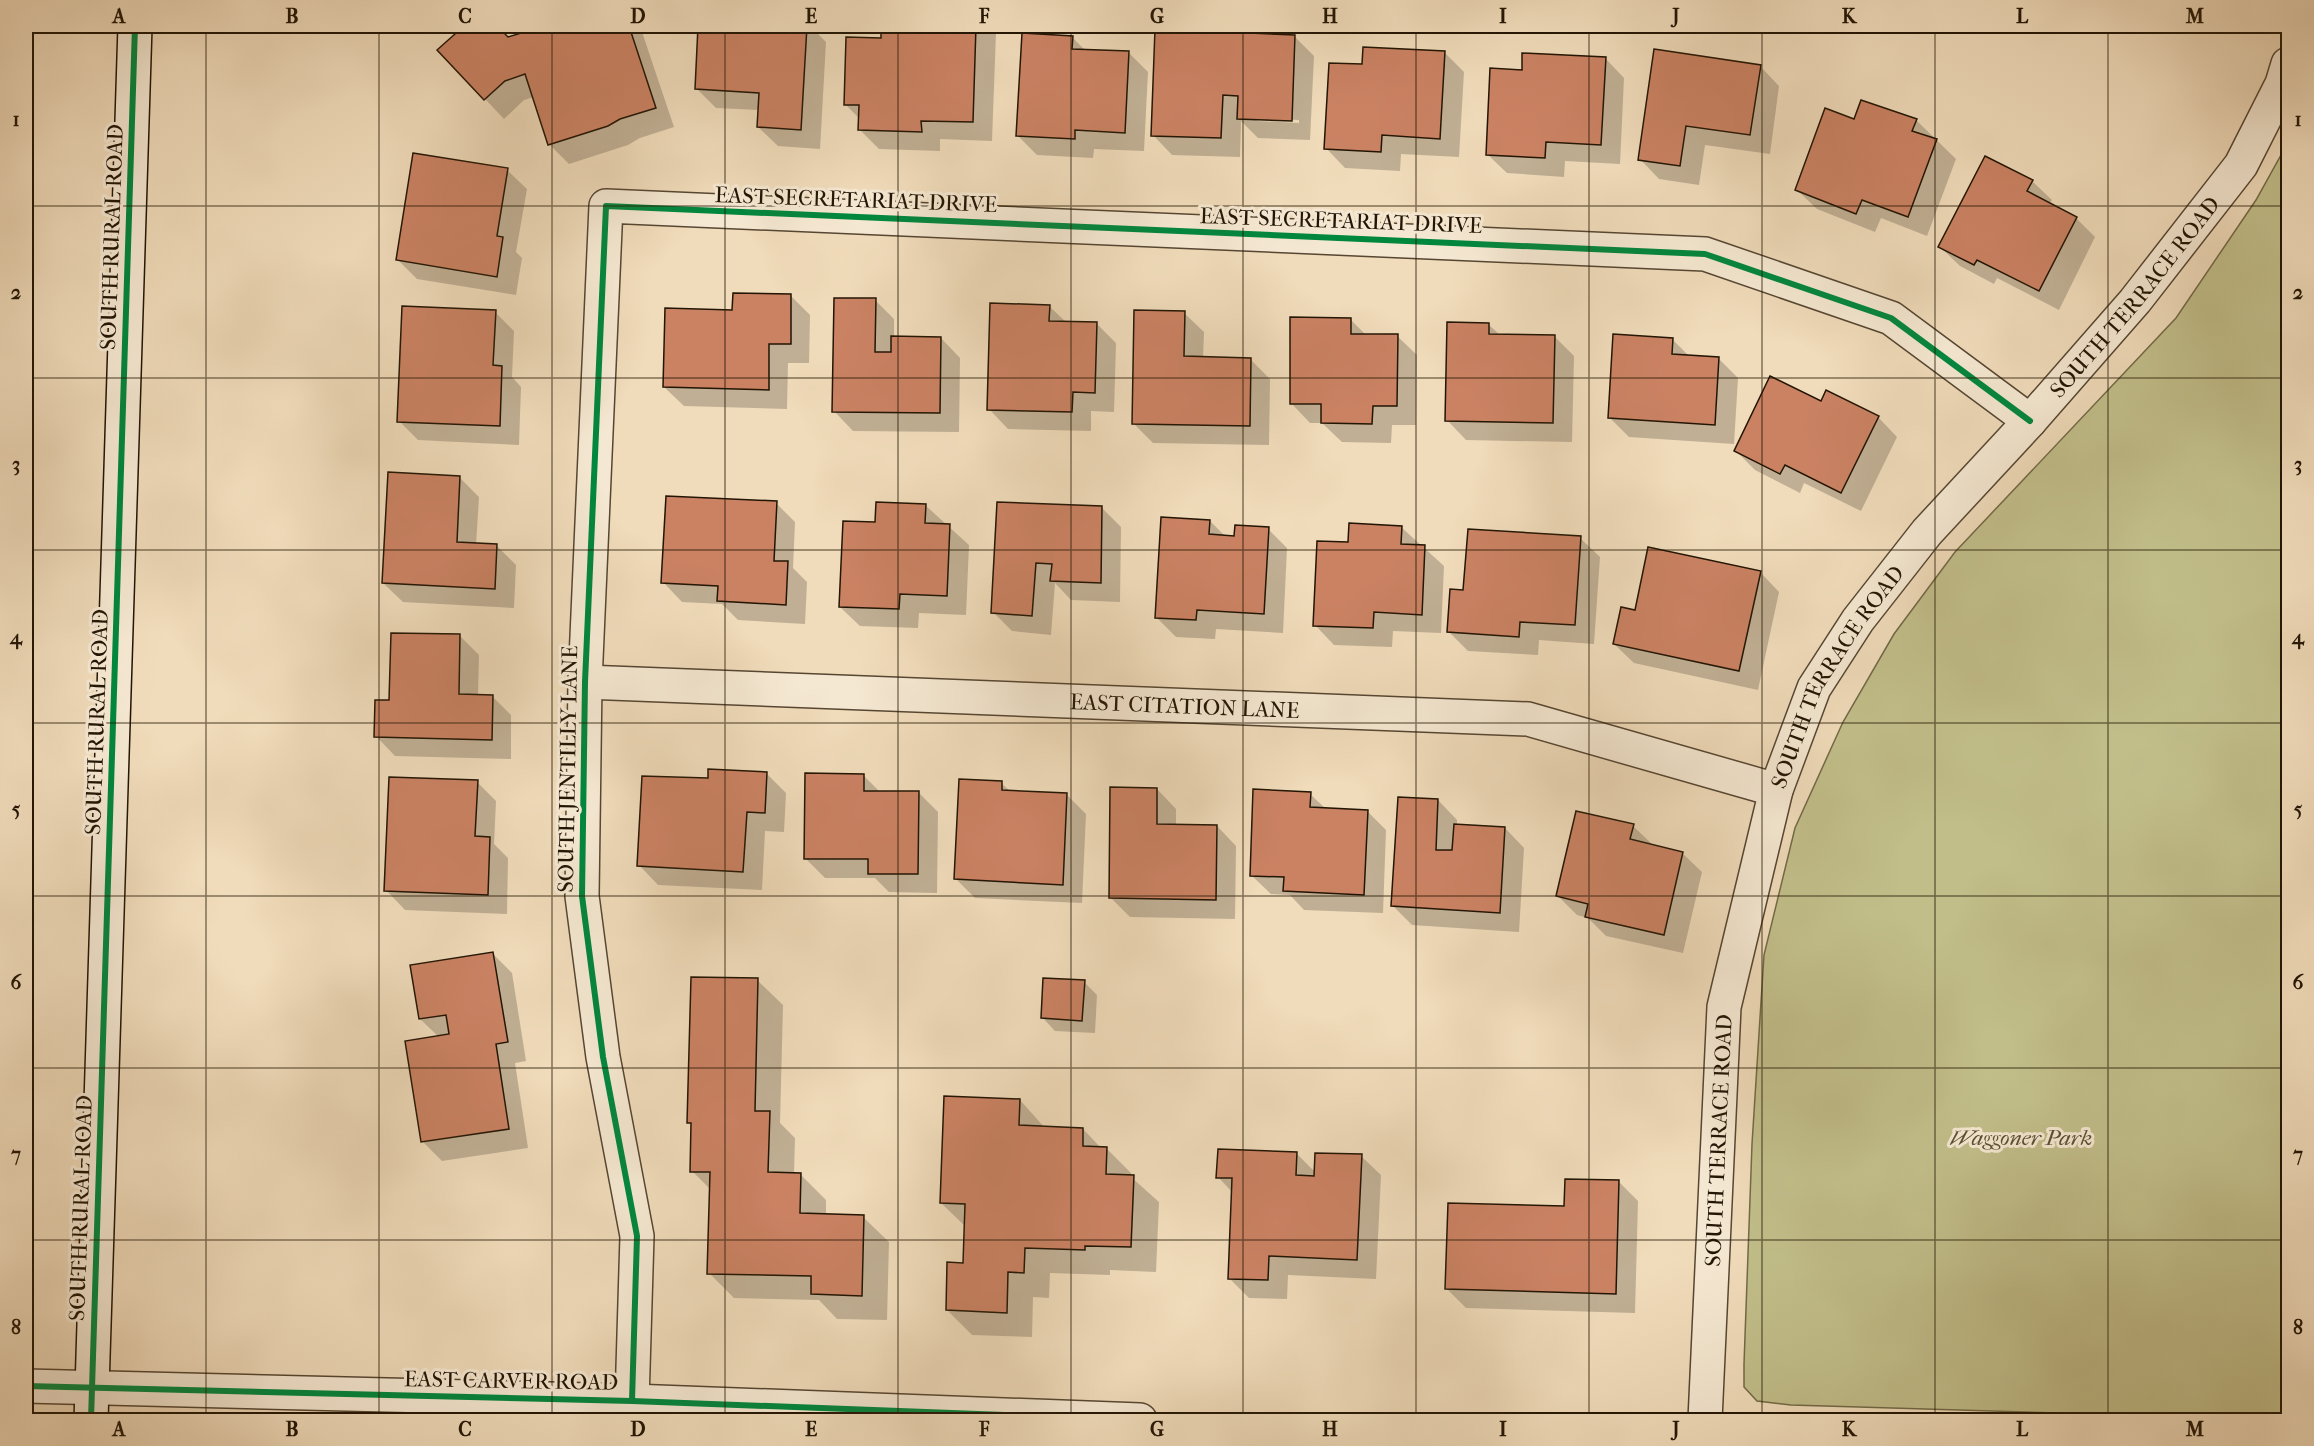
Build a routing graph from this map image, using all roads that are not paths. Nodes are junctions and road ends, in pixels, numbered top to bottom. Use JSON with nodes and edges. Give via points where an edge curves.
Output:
{"nodes":[{"id":1,"x":135,"y":26,"type":"edge"},
{"id":2,"x":2289,"y":64,"type":"edge"},
{"id":3,"x":606,"y":206,"type":"joint"},
{"id":4,"x":2030,"y":421,"type":"junction"},
{"id":5,"x":585,"y":682,"type":"junction"},
{"id":6,"x":1776,"y":790,"type":"junction"},
{"id":7,"x":26,"y":1386,"type":"edge"},
{"id":8,"x":92,"y":1388,"type":"junction"},
{"id":9,"x":632,"y":1401,"type":"junction"},
{"id":10,"x":91,"y":1420,"type":"edge"},
{"id":11,"x":1140,"y":1420,"type":"edge"},
{"id":12,"x":1705,"y":1420,"type":"edge"}],
"edges":[{"from":1,"to":8,"type":"street","name":"SOUTH RURAL ROAD"},
{"from":2,"to":4,"type":"street","name":"SOUTH TERRACE ROAD","via":[[2241,165],[2135,302]]},
{"from":3,"to":4,"type":"street","name":"EAST SECRETARIAT DRIVE","via":[[1705,254],[1891,318]]},
{"from":3,"to":5,"type":"street","name":"SOUTH JENTILLY LANE"},
{"from":4,"to":6,"type":"street","name":"SOUTH TERRACE ROAD","via":[[1928,532],[1858,620],[1814,688]]},
{"from":5,"to":6,"type":"street","name":"EAST CITATION LANE","via":[[1528,720]]},
{"from":5,"to":9,"type":"street","name":"SOUTH JENTILLY LANE","via":[[582,896],[603,1057],[637,1236]]},
{"from":6,"to":12,"type":"street","name":"SOUTH TERRACE ROAD","via":[[1724,1007]]},
{"from":7,"to":8,"type":"street","name":"EAST CARVER ROAD"},
{"from":8,"to":9,"type":"street","name":"EAST CARVER ROAD"},
{"from":8,"to":10,"type":"street","name":"SOUTH RURAL ROAD"},
{"from":9,"to":11,"type":"street","name":"EAST CARVER ROAD"}]}
